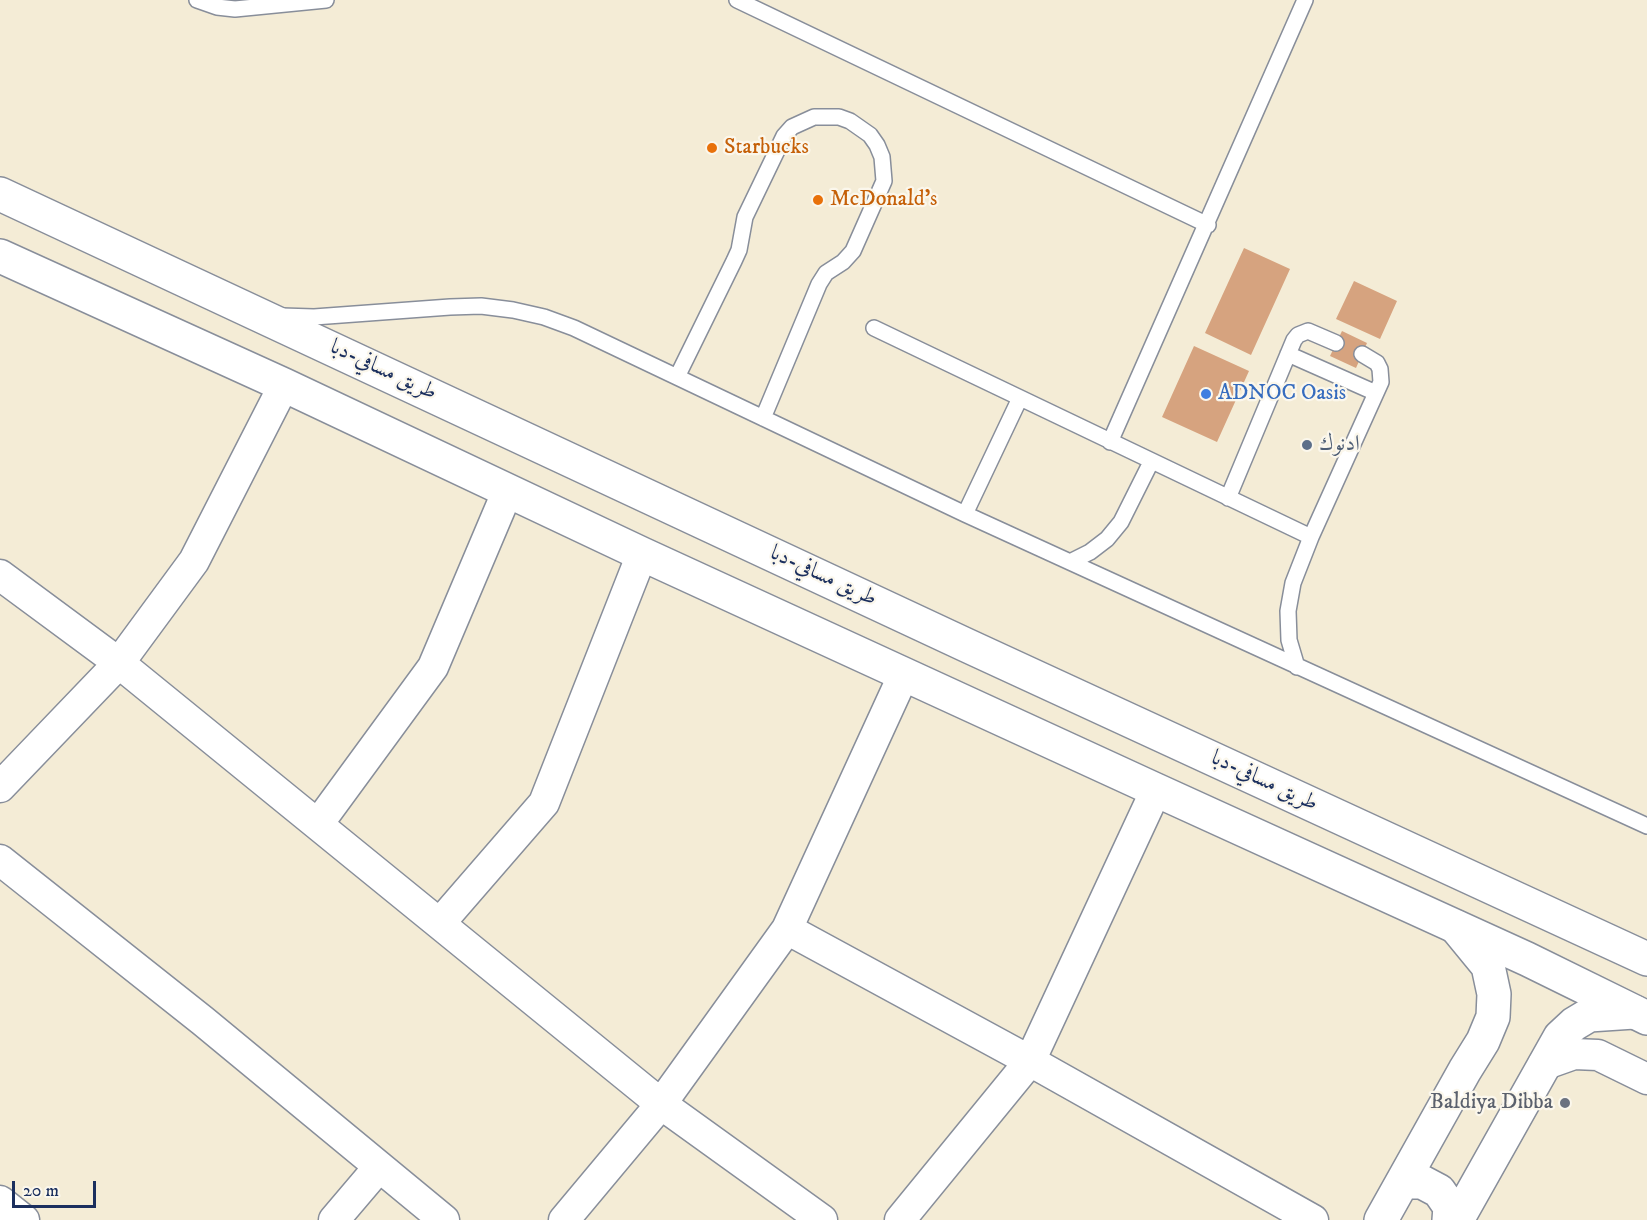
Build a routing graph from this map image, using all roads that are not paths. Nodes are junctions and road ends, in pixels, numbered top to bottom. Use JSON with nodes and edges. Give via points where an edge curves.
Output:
{"nodes":[{"id":1,"x":197,"y":0,"type":"edge"},
{"id":2,"x":326,"y":0,"type":"edge"},
{"id":3,"x":736,"y":0,"type":"edge"},
{"id":4,"x":1305,"y":0,"type":"edge"},
{"id":5,"x":0,"y":194,"type":"edge"},
{"id":6,"x":1208,"y":225,"type":"junction"},
{"id":7,"x":0,"y":256,"type":"edge"},
{"id":8,"x":265,"y":316,"type":"junction"},
{"id":9,"x":874,"y":328,"type":"dead end"},
{"id":10,"x":1336,"y":343,"type":"dead end"},
{"id":11,"x":1288,"y":354,"type":"junction"},
{"id":12,"x":1362,"y":354,"type":"dead end"},
{"id":13,"x":676,"y":376,"type":"junction"},
{"id":14,"x":284,"y":385,"type":"junction"},
{"id":15,"x":1376,"y":393,"type":"junction"},
{"id":16,"x":1020,"y":399,"type":"junction"},
{"id":17,"x":763,"y":418,"type":"junction"},
{"id":18,"x":1110,"y":442,"type":"junction"},
{"id":19,"x":1151,"y":462,"type":"junction"},
{"id":20,"x":508,"y":490,"type":"junction"},
{"id":21,"x":1228,"y":498,"type":"junction"},
{"id":22,"x":965,"y":514,"type":"junction"},
{"id":23,"x":1311,"y":537,"type":"junction"},
{"id":24,"x":642,"y":554,"type":"junction"},
{"id":25,"x":1070,"y":562,"type":"junction"},
{"id":26,"x":0,"y":575,"type":"edge"},
{"id":27,"x":119,"y":663,"type":"junction"},
{"id":28,"x":1297,"y":667,"type":"junction"},
{"id":29,"x":904,"y":674,"type":"junction"},
{"id":30,"x":0,"y":787,"type":"edge"},
{"id":31,"x":1156,"y":790,"type":"junction"},
{"id":32,"x":318,"y":824,"type":"junction"},
{"id":33,"x":1647,"y":826,"type":"edge"},
{"id":34,"x":0,"y":860,"type":"edge"},
{"id":35,"x":440,"y":923,"type":"junction"},
{"id":36,"x":1456,"y":927,"type":"junction"},
{"id":37,"x":787,"y":929,"type":"junction"},
{"id":38,"x":1647,"y":959,"type":"edge"},
{"id":39,"x":1641,"y":1015,"type":"edge"},
{"id":40,"x":1030,"y":1061,"type":"junction"},
{"id":41,"x":1543,"y":1065,"type":"junction"},
{"id":42,"x":1647,"y":1079,"type":"edge"},
{"id":43,"x":661,"y":1104,"type":"junction"},
{"id":44,"x":380,"y":1167,"type":"junction"},
{"id":45,"x":1403,"y":1182,"type":"junction"},
{"id":46,"x":0,"y":1201,"type":"edge"},
{"id":47,"x":24,"y":1220,"type":"edge"},
{"id":48,"x":334,"y":1220,"type":"edge"},
{"id":49,"x":444,"y":1220,"type":"edge"},
{"id":50,"x":564,"y":1220,"type":"edge"},
{"id":51,"x":822,"y":1220,"type":"edge"},
{"id":52,"x":900,"y":1220,"type":"edge"},
{"id":53,"x":1313,"y":1220,"type":"edge"},
{"id":54,"x":1381,"y":1220,"type":"edge"},
{"id":55,"x":1449,"y":1220,"type":"edge"},
{"id":56,"x":1457,"y":1220,"type":"edge"}],
"edges":[{"from":1,"to":2,"type":"lane","via":[[235,9]]},
{"from":3,"to":6,"type":"lane"},
{"from":4,"to":6,"type":"lane"},
{"from":5,"to":8,"type":"main road","name":"طريق مسافي-دبا"},
{"from":6,"to":18,"type":"lane"},
{"from":7,"to":14,"type":"main road"},
{"from":8,"to":13,"type":"lane","via":[[314,317],[481,306],[513,310],[574,328]]},
{"from":8,"to":38,"type":"main road","name":"طريق مسافي-دبا"},
{"from":9,"to":16,"type":"lane"},
{"from":10,"to":11,"type":"lane","via":[[1304,332],[1294,340]]},
{"from":11,"to":15,"type":"lane"},
{"from":11,"to":21,"type":"lane"},
{"from":12,"to":15,"type":"lane","via":[[1380,369],[1381,382]]},
{"from":13,"to":17,"type":"lane"},
{"from":13,"to":17,"type":"lane","via":[[739,250],[745,217],[784,136],[792,127],[814,117],[850,121],[877,145],[884,181],[853,251],[826,273],[819,284]]},
{"from":14,"to":20,"type":"main road"},
{"from":14,"to":27,"type":"street","via":[[194,561]]},
{"from":15,"to":23,"type":"lane"},
{"from":16,"to":18,"type":"lane"},
{"from":16,"to":22,"type":"lane"},
{"from":17,"to":22,"type":"lane"},
{"from":18,"to":19,"type":"lane"},
{"from":19,"to":21,"type":"lane"},
{"from":19,"to":25,"type":"lane","via":[[1121,522],[1107,539]]},
{"from":20,"to":24,"type":"main road"},
{"from":20,"to":32,"type":"street","via":[[433,667]]},
{"from":21,"to":23,"type":"lane"},
{"from":22,"to":25,"type":"lane"},
{"from":23,"to":28,"type":"lane","via":[[1293,583],[1288,611],[1289,640]]},
{"from":24,"to":29,"type":"main road"},
{"from":24,"to":35,"type":"street","via":[[544,803]]},
{"from":25,"to":28,"type":"lane"},
{"from":26,"to":27,"type":"street"},
{"from":27,"to":30,"type":"street"},
{"from":27,"to":32,"type":"street"},
{"from":28,"to":33,"type":"lane"},
{"from":29,"to":31,"type":"main road"},
{"from":29,"to":37,"type":"street"},
{"from":31,"to":36,"type":"main road"},
{"from":31,"to":40,"type":"street"},
{"from":32,"to":35,"type":"street"},
{"from":34,"to":44,"type":"street"},
{"from":35,"to":43,"type":"street"},
{"from":36,"to":39,"type":"main road"},
{"from":36,"to":45,"type":"main road","via":[[1488,966],[1494,994],[1493,1017],[1484,1041]]},
{"from":37,"to":40,"type":"street"},
{"from":37,"to":43,"type":"street"},
{"from":39,"to":41,"type":"main road","via":[[1589,1015],[1560,1037]]},
{"from":40,"to":52,"type":"street"},
{"from":40,"to":53,"type":"street"},
{"from":41,"to":42,"type":"street","via":[[1574,1054],[1598,1055]]},
{"from":41,"to":56,"type":"main road"},
{"from":43,"to":50,"type":"street"},
{"from":43,"to":51,"type":"street"},
{"from":44,"to":48,"type":"street"},
{"from":44,"to":49,"type":"street"},
{"from":45,"to":54,"type":"main road"},
{"from":45,"to":55,"type":"main road","via":[[1422,1182],[1439,1191],[1450,1207]]},
{"from":46,"to":47,"type":"street"}]}
